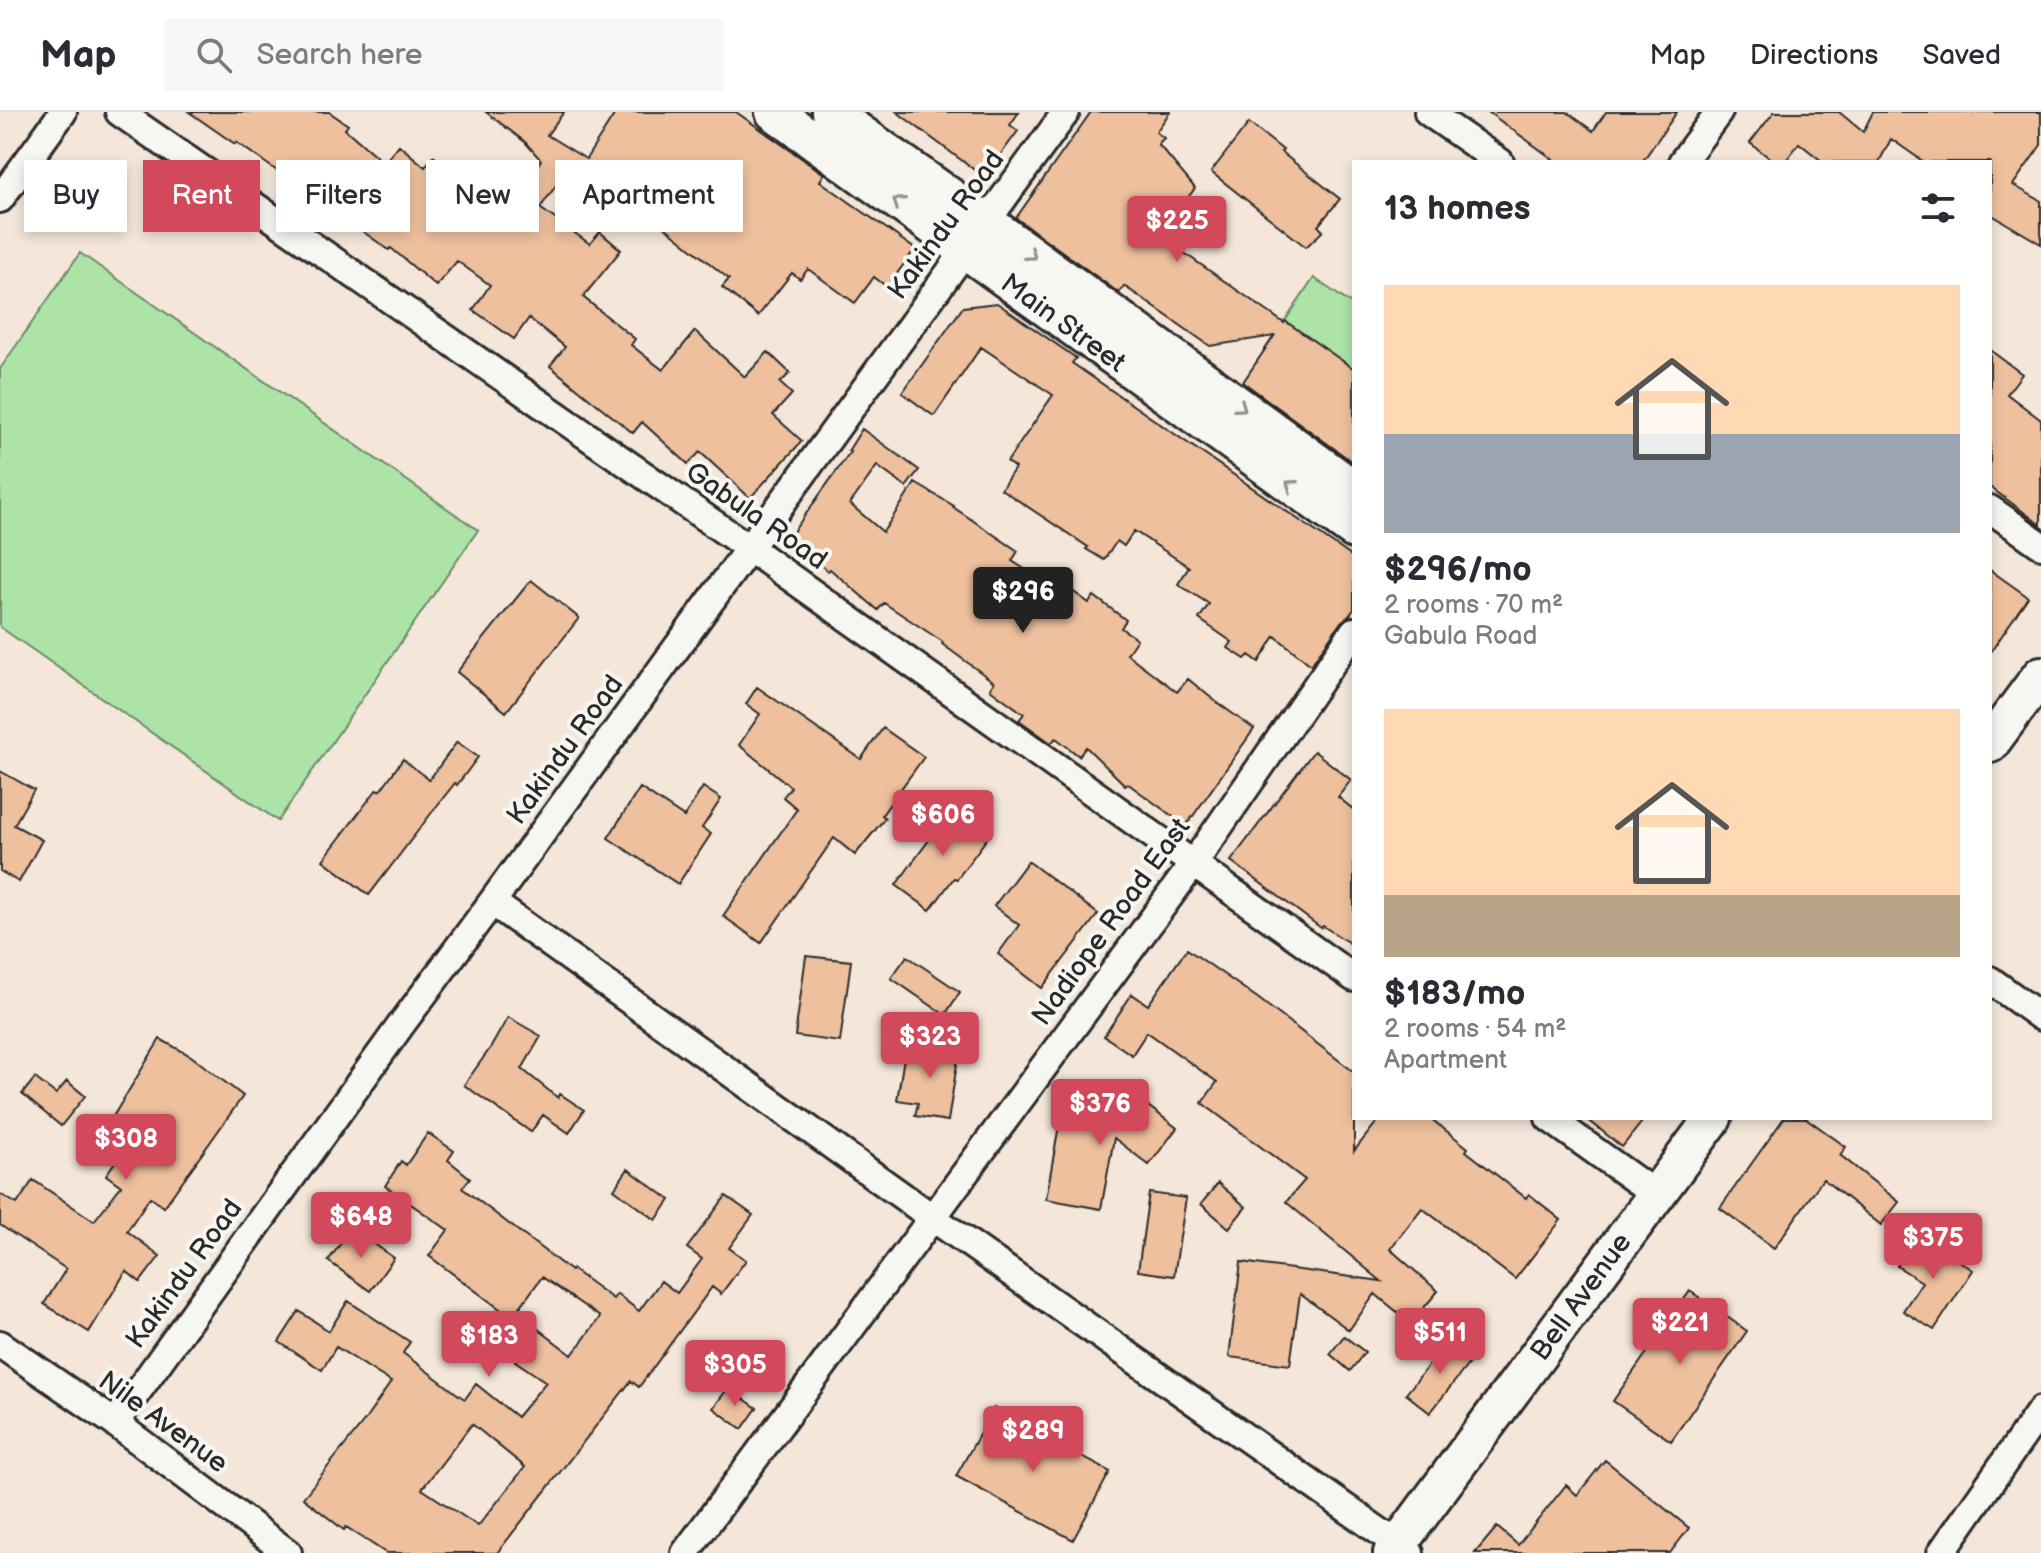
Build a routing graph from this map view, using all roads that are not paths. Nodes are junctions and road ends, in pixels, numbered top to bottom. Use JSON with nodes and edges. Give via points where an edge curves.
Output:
{"nodes":[{"id":1,"x":63,"y":112,"type":"edge"},
{"id":2,"x":119,"y":112,"type":"edge"},
{"id":3,"x":774,"y":112,"type":"edge"},
{"id":4,"x":830,"y":112,"type":"edge"},
{"id":5,"x":1066,"y":112,"type":"edge"},
{"id":6,"x":1428,"y":112,"type":"edge"},
{"id":7,"x":1719,"y":112,"type":"edge"},
{"id":8,"x":1497,"y":160,"type":"edge"},
{"id":9,"x":1683,"y":160,"type":"edge"},
{"id":10,"x":0,"y":199,"type":"edge"},
{"id":11,"x":986,"y":222,"type":"junction"},
{"id":12,"x":965,"y":251,"type":"junction"},
{"id":13,"x":1352,"y":488,"type":"edge"},
{"id":14,"x":1992,"y":510,"type":"edge"},
{"id":15,"x":1352,"y":529,"type":"edge"},
{"id":16,"x":2041,"y":545,"type":"edge"},
{"id":17,"x":749,"y":548,"type":"junction"},
{"id":18,"x":1352,"y":634,"type":"edge"},
{"id":19,"x":2041,"y":675,"type":"edge"},
{"id":20,"x":1992,"y":741,"type":"edge"},
{"id":21,"x":1194,"y":863,"type":"junction"},
{"id":22,"x":492,"y":902,"type":"junction"},
{"id":23,"x":1352,"y":977,"type":"edge"},
{"id":24,"x":1992,"y":981,"type":"edge"},
{"id":25,"x":2041,"y":1017,"type":"edge"},
{"id":26,"x":1552,"y":1120,"type":"edge"},
{"id":27,"x":1711,"y":1120,"type":"edge"},
{"id":28,"x":1655,"y":1194,"type":"junction"},
{"id":29,"x":933,"y":1218,"type":"junction"},
{"id":30,"x":0,"y":1344,"type":"edge"},
{"id":31,"x":2041,"y":1410,"type":"edge"},
{"id":32,"x":115,"y":1423,"type":"junction"},
{"id":33,"x":1400,"y":1550,"type":"edge"},
{"id":34,"x":288,"y":1553,"type":"edge"},
{"id":35,"x":685,"y":1553,"type":"edge"},
{"id":36,"x":1941,"y":1553,"type":"edge"}],
"edges":[{"from":1,"to":10,"type":"street"},
{"from":2,"to":17,"type":"street","name":"Gabula Road"},
{"from":12,"to":3,"type":"street","name":"Main Street","one_way":true},
{"from":4,"to":11,"type":"street","name":"Main Street"},
{"from":5,"to":11,"type":"street","name":"Kakindu Road"},
{"from":6,"to":8,"type":"street"},
{"from":7,"to":9,"type":"street"},
{"from":11,"to":12,"type":"street","name":"Kakindu Road"},
{"from":11,"to":13,"type":"street","name":"Main Street","one_way":true},
{"from":15,"to":12,"type":"street","name":"Main Street","one_way":true},
{"from":12,"to":17,"type":"street","name":"Kakindu Road"},
{"from":14,"to":16,"type":"street"},
{"from":17,"to":21,"type":"street","name":"Gabula Road"},
{"from":17,"to":22,"type":"street","name":"Kakindu Road"},
{"from":18,"to":21,"type":"street","name":"Nadiope Road East"},
{"from":19,"to":20,"type":"street"},
{"from":21,"to":23,"type":"street","name":"Gabula Road"},
{"from":21,"to":29,"type":"street","name":"Nadiope Road East"},
{"from":22,"to":29,"type":"street"},
{"from":22,"to":32,"type":"street","name":"Kakindu Road"},
{"from":24,"to":25,"type":"street"},
{"from":26,"to":28,"type":"street"},
{"from":27,"to":28,"type":"street","name":"Bell Avenue"},
{"from":28,"to":33,"type":"street","name":"Bell Avenue"},
{"from":29,"to":33,"type":"street"},
{"from":29,"to":35,"type":"street","name":"Nadiope Road East"},
{"from":30,"to":32,"type":"street","name":"Nile Avenue"},
{"from":31,"to":36,"type":"street"},
{"from":32,"to":34,"type":"street","name":"Nile Avenue"}]}
